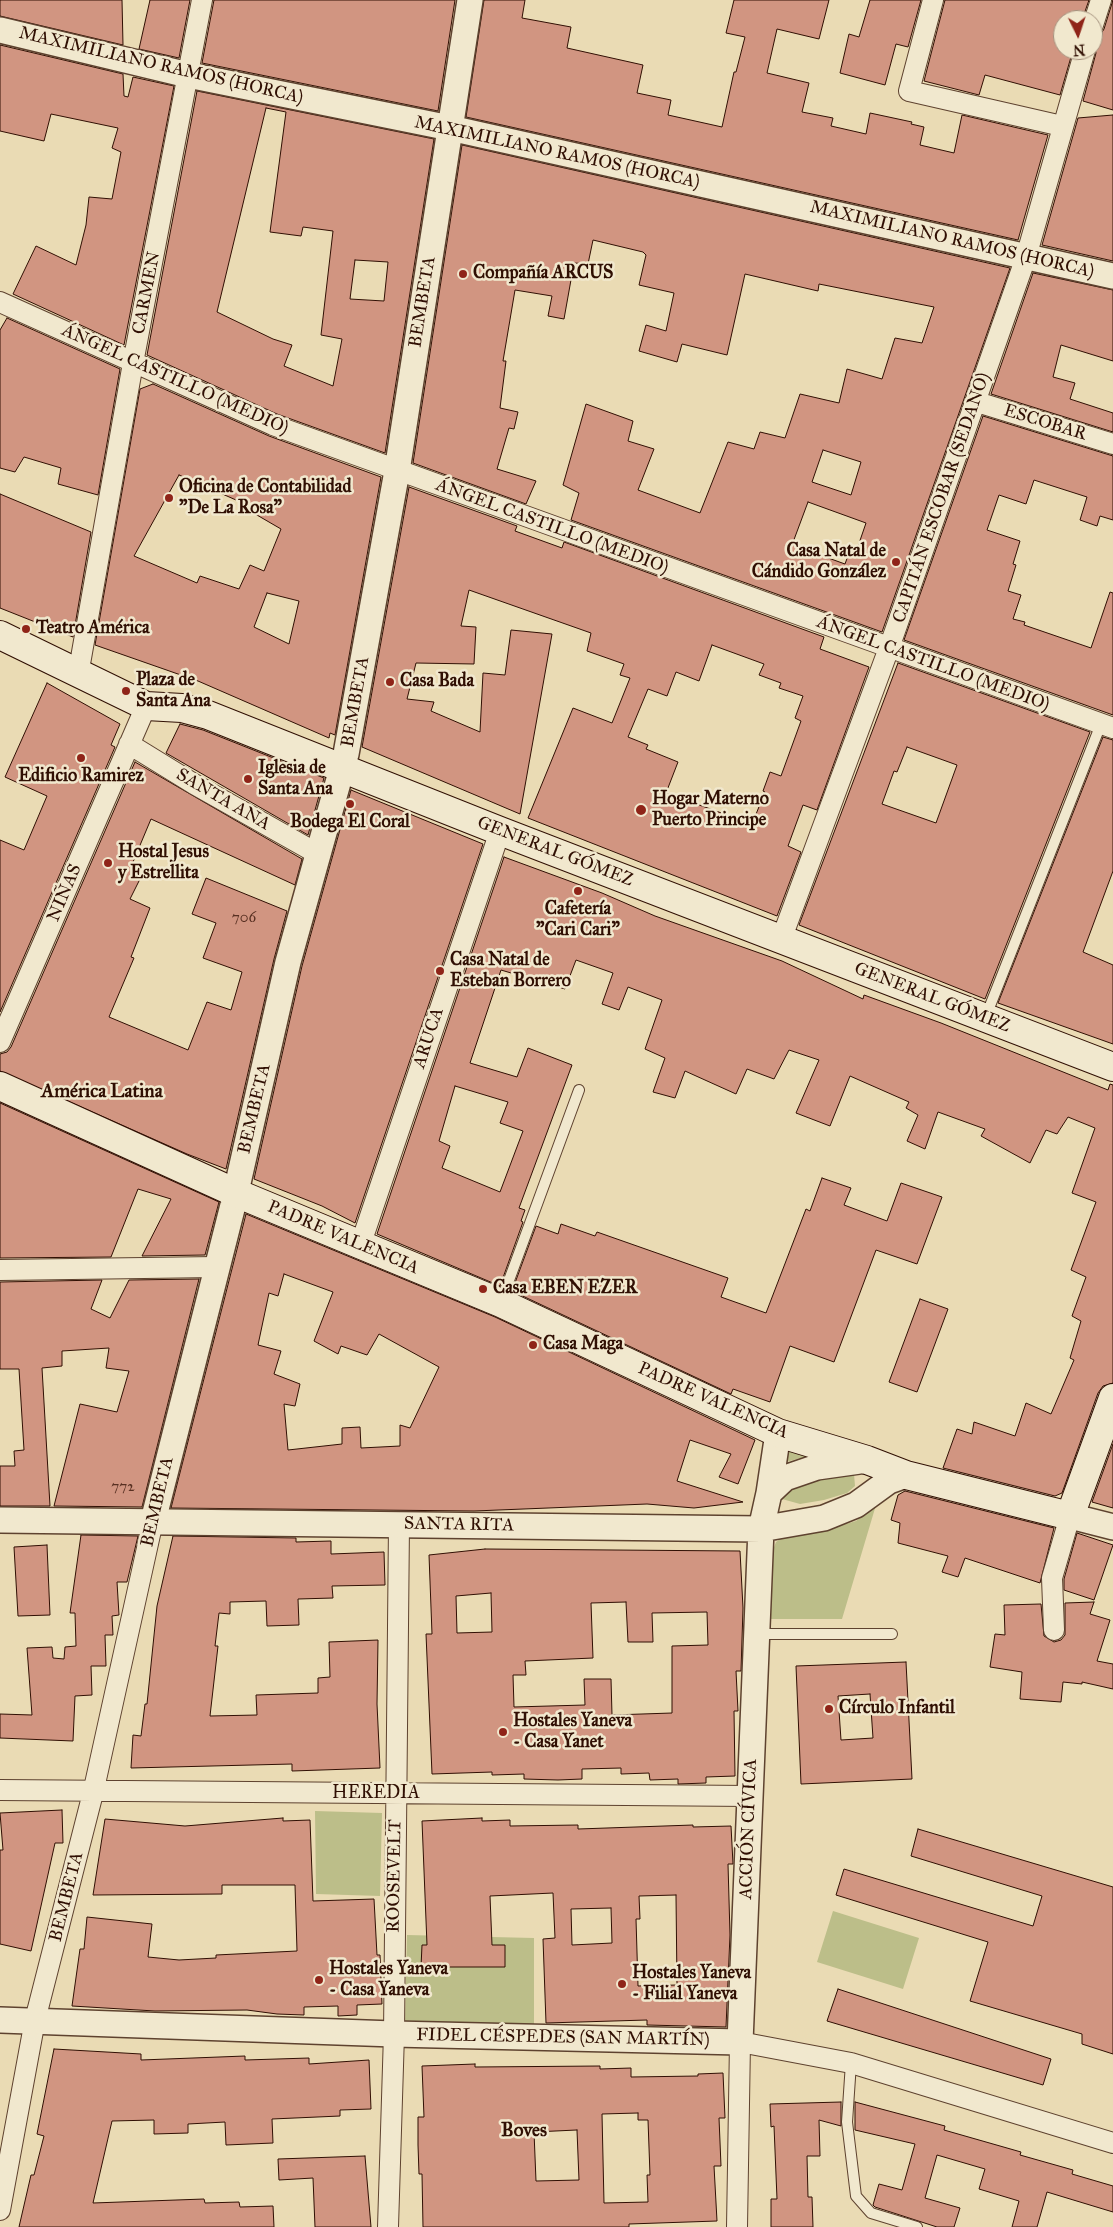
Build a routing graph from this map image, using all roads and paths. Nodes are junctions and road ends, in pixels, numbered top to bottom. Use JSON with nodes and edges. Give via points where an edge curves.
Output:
{"nodes":[{"id":1,"x":202,"y":0,"type":"edge"},
{"id":2,"x":470,"y":0,"type":"edge"},
{"id":3,"x":933,"y":0,"type":"edge"},
{"id":4,"x":0,"y":30,"type":"edge"},
{"id":5,"x":1082,"y":60,"type":"edge"},
{"id":6,"x":188,"y":75,"type":"junction"},
{"id":7,"x":1062,"y":126,"type":"junction"},
{"id":8,"x":450,"y":128,"type":"junction"},
{"id":9,"x":1026,"y":258,"type":"junction"},
{"id":10,"x":1113,"y":276,"type":"edge"},
{"id":11,"x":2,"y":307,"type":"edge"},
{"id":12,"x":133,"y":363,"type":"junction"},
{"id":13,"x":977,"y":402,"type":"junction"},
{"id":14,"x":1113,"y":444,"type":"edge"},
{"id":15,"x":397,"y":471,"type":"junction"},
{"id":16,"x":0,"y":635,"type":"edge"},
{"id":17,"x":889,"y":648,"type":"junction"},
{"id":18,"x":78,"y":675,"type":"junction"},
{"id":19,"x":146,"y":706,"type":"junction"},
{"id":20,"x":1107,"y":726,"type":"edge"},
{"id":21,"x":129,"y":744,"type":"junction"},
{"id":22,"x":343,"y":766,"type":"junction"},
{"id":23,"x":500,"y":831,"type":"junction"},
{"id":24,"x":318,"y":854,"type":"junction"},
{"id":25,"x":781,"y":940,"type":"junction"},
{"id":26,"x":985,"y":1019,"type":"junction"},
{"id":27,"x":0,"y":1042,"type":"edge"},
{"id":28,"x":1113,"y":1067,"type":"edge"},
{"id":29,"x":0,"y":1086,"type":"edge"},
{"id":30,"x":579,"y":1090,"type":"dead end"},
{"id":31,"x":236,"y":1193,"type":"junction"},
{"id":32,"x":360,"y":1246,"type":"junction"},
{"id":33,"x":216,"y":1267,"type":"junction"},
{"id":34,"x":0,"y":1270,"type":"edge"},
{"id":35,"x":501,"y":1303,"type":"junction"},
{"id":36,"x":1113,"y":1398,"type":"edge"},
{"id":37,"x":778,"y":1433,"type":"junction"},
{"id":38,"x":867,"y":1460,"type":"junction"},
{"id":39,"x":906,"y":1475,"type":"junction"},
{"id":40,"x":769,"y":1493,"type":"junction"},
{"id":41,"x":1070,"y":1516,"type":"junction"},
{"id":42,"x":0,"y":1520,"type":"edge"},
{"id":43,"x":153,"y":1521,"type":"junction"},
{"id":44,"x":399,"y":1524,"type":"junction"},
{"id":45,"x":1113,"y":1527,"type":"edge"},
{"id":46,"x":761,"y":1530,"type":"junction"},
{"id":47,"x":1054,"y":1630,"type":"dead end"},
{"id":48,"x":755,"y":1634,"type":"junction"},
{"id":49,"x":892,"y":1634,"type":"dead end"},
{"id":50,"x":0,"y":1790,"type":"edge"},
{"id":51,"x":93,"y":1793,"type":"junction"},
{"id":52,"x":396,"y":1794,"type":"junction"},
{"id":53,"x":752,"y":1796,"type":"junction"},
{"id":54,"x":0,"y":2020,"type":"edge"},
{"id":55,"x":35,"y":2020,"type":"junction"},
{"id":56,"x":394,"y":2034,"type":"junction"},
{"id":57,"x":740,"y":2042,"type":"junction"},
{"id":58,"x":851,"y":2063,"type":"junction"},
{"id":59,"x":1113,"y":2143,"type":"edge"},
{"id":60,"x":0,"y":2210,"type":"edge"},
{"id":61,"x":388,"y":2227,"type":"edge"},
{"id":62,"x":737,"y":2227,"type":"edge"},
{"id":63,"x":917,"y":2227,"type":"edge"}],
"edges":[{"from":1,"to":6,"type":"street","name":"CARMEN"},
{"from":2,"to":8,"type":"street","name":"BEMBETA"},
{"from":3,"to":7,"type":"street","via":[[909,91]]},
{"from":4,"to":6,"type":"street","name":"MAXIMILIANO RAMOS (HORCA)"},
{"from":5,"to":7,"type":"street","name":"CAPITÁN ESCOBAR (SEDANO)"},
{"from":6,"to":8,"type":"street","name":"MAXIMILIANO RAMOS (HORCA)"},
{"from":6,"to":12,"type":"street","name":"CARMEN"},
{"from":7,"to":9,"type":"street","name":"CAPITÁN ESCOBAR (SEDANO)"},
{"from":8,"to":9,"type":"street","name":"MAXIMILIANO RAMOS (HORCA)"},
{"from":8,"to":15,"type":"street","name":"BEMBETA"},
{"from":9,"to":10,"type":"street","name":"MAXIMILIANO RAMOS (HORCA)"},
{"from":9,"to":13,"type":"street","name":"CAPITÁN ESCOBAR (SEDANO)"},
{"from":11,"to":12,"type":"street","name":"ÁNGEL CASTILLO (MEDIO)"},
{"from":12,"to":15,"type":"street","name":"ÁNGEL CASTILLO (MEDIO)","via":[[273,425]]},
{"from":12,"to":18,"type":"street","name":"CARMEN"},
{"from":13,"to":14,"type":"street","name":"ESCOBAR"},
{"from":13,"to":17,"type":"street","name":"CAPITÁN ESCOBAR (SEDANO)"},
{"from":15,"to":17,"type":"street","name":"ÁNGEL CASTILLO (MEDIO)"},
{"from":15,"to":22,"type":"street","name":"BEMBETA"},
{"from":16,"to":18,"type":"main road","name":"GENERAL GÓMEZ"},
{"from":17,"to":20,"type":"street","name":"ÁNGEL CASTILLO (MEDIO)"},
{"from":17,"to":25,"type":"street","name":"CAPITÁN ESCOBAR (SEDANO)"},
{"from":18,"to":19,"type":"main road","name":"GENERAL GÓMEZ"},
{"from":19,"to":21,"type":"street"},
{"from":19,"to":22,"type":"main road","name":"GENERAL GÓMEZ","via":[[182,708],[208,714]]},
{"from":20,"to":26,"type":"lane"},
{"from":21,"to":24,"type":"street","name":"SANTA ANA"},
{"from":21,"to":27,"type":"street","name":"NIÑAS"},
{"from":22,"to":23,"type":"main road","name":"GENERAL GÓMEZ"},
{"from":22,"to":24,"type":"street","name":"BEMBETA"},
{"from":23,"to":25,"type":"main road","name":"GENERAL GÓMEZ"},
{"from":23,"to":32,"type":"street","name":"ARUCA"},
{"from":24,"to":31,"type":"street","name":"BEMBETA","via":[[288,962]]},
{"from":25,"to":26,"type":"main road","name":"GENERAL GÓMEZ"},
{"from":26,"to":28,"type":"main road","name":"GENERAL GÓMEZ"},
{"from":29,"to":31,"type":"main road","name":"PADRE VALENCIA"},
{"from":30,"to":35,"type":"lane"},
{"from":31,"to":32,"type":"main road","name":"PADRE VALENCIA"},
{"from":31,"to":33,"type":"street","name":"BEMBETA"},
{"from":32,"to":35,"type":"main road","name":"PADRE VALENCIA"},
{"from":33,"to":34,"type":"street"},
{"from":33,"to":43,"type":"street","name":"BEMBETA"},
{"from":35,"to":37,"type":"main road","name":"PADRE VALENCIA"},
{"from":36,"to":41,"type":"main road"},
{"from":37,"to":38,"type":"main road","name":"PADRE VALENCIA"},
{"from":37,"to":40,"type":"street","name":"ACCIÓN CÍVICA"},
{"from":38,"to":39,"type":"main road","name":"PADRE VALENCIA"},
{"from":38,"to":40,"type":"street","via":[[817,1467],[785,1478]]},
{"from":39,"to":41,"type":"main road","name":"PADRE VALENCIA"},
{"from":39,"to":46,"type":"street","name":"SANTA RITA","via":[[889,1481],[856,1505],[824,1518]]},
{"from":40,"to":46,"type":"street","name":"ACCIÓN CÍVICA"},
{"from":41,"to":45,"type":"street","name":"PADRE VALENCIA"},
{"from":41,"to":47,"type":"street","via":[[1052,1578]]},
{"from":42,"to":43,"type":"street","name":"SANTA RITA"},
{"from":43,"to":44,"type":"street","name":"SANTA RITA"},
{"from":43,"to":51,"type":"street","name":"BEMBETA"},
{"from":44,"to":46,"type":"street","name":"SANTA RITA"},
{"from":44,"to":52,"type":"street","name":"ROOSEVELT"},
{"from":46,"to":48,"type":"street","name":"ACCIÓN CÍVICA"},
{"from":48,"to":49,"type":"lane"},
{"from":48,"to":53,"type":"street","name":"ACCIÓN CÍVICA"},
{"from":50,"to":51,"type":"street","name":"HEREDIA"},
{"from":51,"to":52,"type":"street","name":"HEREDIA"},
{"from":51,"to":55,"type":"street","name":"BEMBETA"},
{"from":52,"to":53,"type":"street","name":"HEREDIA"},
{"from":52,"to":56,"type":"street","name":"ROOSEVELT"},
{"from":53,"to":57,"type":"street","name":"ACCIÓN CÍVICA"},
{"from":54,"to":55,"type":"street","name":"FIDEL CÉSPEDES (SAN MARTÍN)"},
{"from":55,"to":56,"type":"street","name":"FIDEL CÉSPEDES (SAN MARTÍN)"},
{"from":55,"to":60,"type":"street","name":"BEMBETA"},
{"from":56,"to":57,"type":"street","name":"FIDEL CÉSPEDES (SAN MARTÍN)"},
{"from":56,"to":61,"type":"street","name":"ROOSEVELT"},
{"from":57,"to":58,"type":"street","name":"FIDEL CÉSPEDES (SAN MARTÍN)"},
{"from":57,"to":62,"type":"street","name":"ACCIÓN CÍVICA"},
{"from":58,"to":59,"type":"street","name":"FIDEL CÉSPEDES (SAN MARTÍN)"},
{"from":58,"to":63,"type":"lane","via":[[846,2122],[856,2196],[871,2213]]}]}
